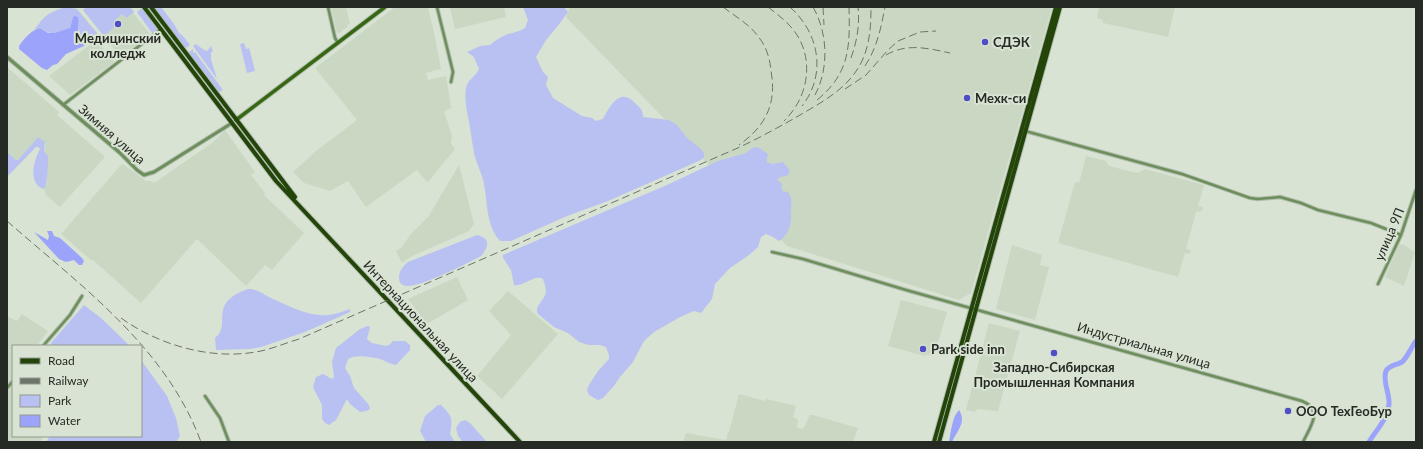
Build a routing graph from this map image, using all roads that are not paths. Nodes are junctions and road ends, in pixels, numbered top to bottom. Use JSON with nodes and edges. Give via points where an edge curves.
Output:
{"nodes":[{"id":1,"x":144,"y":7,"type":"edge"},
{"id":2,"x":151,"y":7,"type":"edge"},
{"id":3,"x":328,"y":7,"type":"edge"},
{"id":4,"x":385,"y":7,"type":"edge"},
{"id":5,"x":437,"y":7,"type":"edge"},
{"id":6,"x":1056,"y":7,"type":"edge"},
{"id":7,"x":1060,"y":7,"type":"edge"},
{"id":8,"x":161,"y":29,"type":"junction"},
{"id":9,"x":338,"y":42,"type":"junction"},
{"id":10,"x":7,"y":57,"type":"edge"},
{"id":11,"x":204,"y":77,"type":"junction"},
{"id":12,"x":199,"y":80,"type":"junction"},
{"id":13,"x":451,"y":82,"type":"dead end"},
{"id":14,"x":63,"y":105,"type":"junction"},
{"id":15,"x":236,"y":120,"type":"junction"},
{"id":16,"x":232,"y":123,"type":"junction"},
{"id":17,"x":1023,"y":130,"type":"junction"},
{"id":18,"x":1416,"y":190,"type":"edge"},
{"id":19,"x":308,"y":213,"type":"junction"},
{"id":20,"x":1401,"y":235,"type":"junction"},
{"id":21,"x":772,"y":252,"type":"dead end"},
{"id":22,"x":1378,"y":284,"type":"dead end"},
{"id":23,"x":82,"y":296,"type":"dead end"},
{"id":24,"x":971,"y":307,"type":"junction"},
{"id":25,"x":976,"y":309,"type":"junction"},
{"id":26,"x":44,"y":345,"type":"edge"},
{"id":27,"x":205,"y":396,"type":"dead end"},
{"id":28,"x":230,"y":442,"type":"edge"},
{"id":29,"x":520,"y":442,"type":"edge"},
{"id":30,"x":934,"y":442,"type":"edge"},
{"id":31,"x":939,"y":442,"type":"edge"},
{"id":32,"x":1303,"y":442,"type":"edge"}],
"edges":[{"from":1,"to":8,"type":"main road","name":"Интернациональная улица"},
{"from":2,"to":11,"type":"main road","name":"Интернациональная улица"},
{"from":3,"to":9,"type":"street"},
{"from":4,"to":9,"type":"main road"},
{"from":5,"to":13,"type":"street","via":[[453,72]]},
{"from":6,"to":17,"type":"main road"},
{"from":7,"to":17,"type":"main road"},
{"from":8,"to":12,"type":"main road","name":"Интернациональная улица"},
{"from":8,"to":14,"type":"street"},
{"from":9,"to":15,"type":"main road"},
{"from":10,"to":14,"type":"street","name":"Зимняя улица"},
{"from":11,"to":12,"type":"main road"},
{"from":11,"to":15,"type":"main road","name":"Интернациональная улица"},
{"from":12,"to":16,"type":"main road","name":"Интернациональная улица"},
{"from":14,"to":16,"type":"street","name":"Зимняя улица","via":[[144,175],[154,172]]},
{"from":15,"to":16,"type":"main road"},
{"from":15,"to":19,"type":"main road","name":"Интернациональная улица"},
{"from":16,"to":19,"type":"main road","name":"Интернациональная улица","via":[[273,177]]},
{"from":17,"to":20,"type":"street","via":[[1182,174],[1255,199],[1280,197],[1371,223]]},
{"from":17,"to":24,"type":"main road"},
{"from":17,"to":25,"type":"main road"},
{"from":18,"to":20,"type":"street","name":"улица 9П"},
{"from":19,"to":29,"type":"main road","name":"Интернациональная улица"},
{"from":20,"to":22,"type":"street","name":"улица 9П"},
{"from":21,"to":24,"type":"street","name":"Индустриальная улица"},
{"from":23,"to":26,"type":"street","via":[[70,315]]},
{"from":24,"to":25,"type":"street","name":"Индустриальная улица"},
{"from":24,"to":30,"type":"main road"},
{"from":25,"to":31,"type":"main road"},
{"from":25,"to":32,"type":"street","name":"Индустриальная улица","via":[[1305,402],[1312,407],[1314,416]]},
{"from":27,"to":28,"type":"street","via":[[220,418]]}]}
